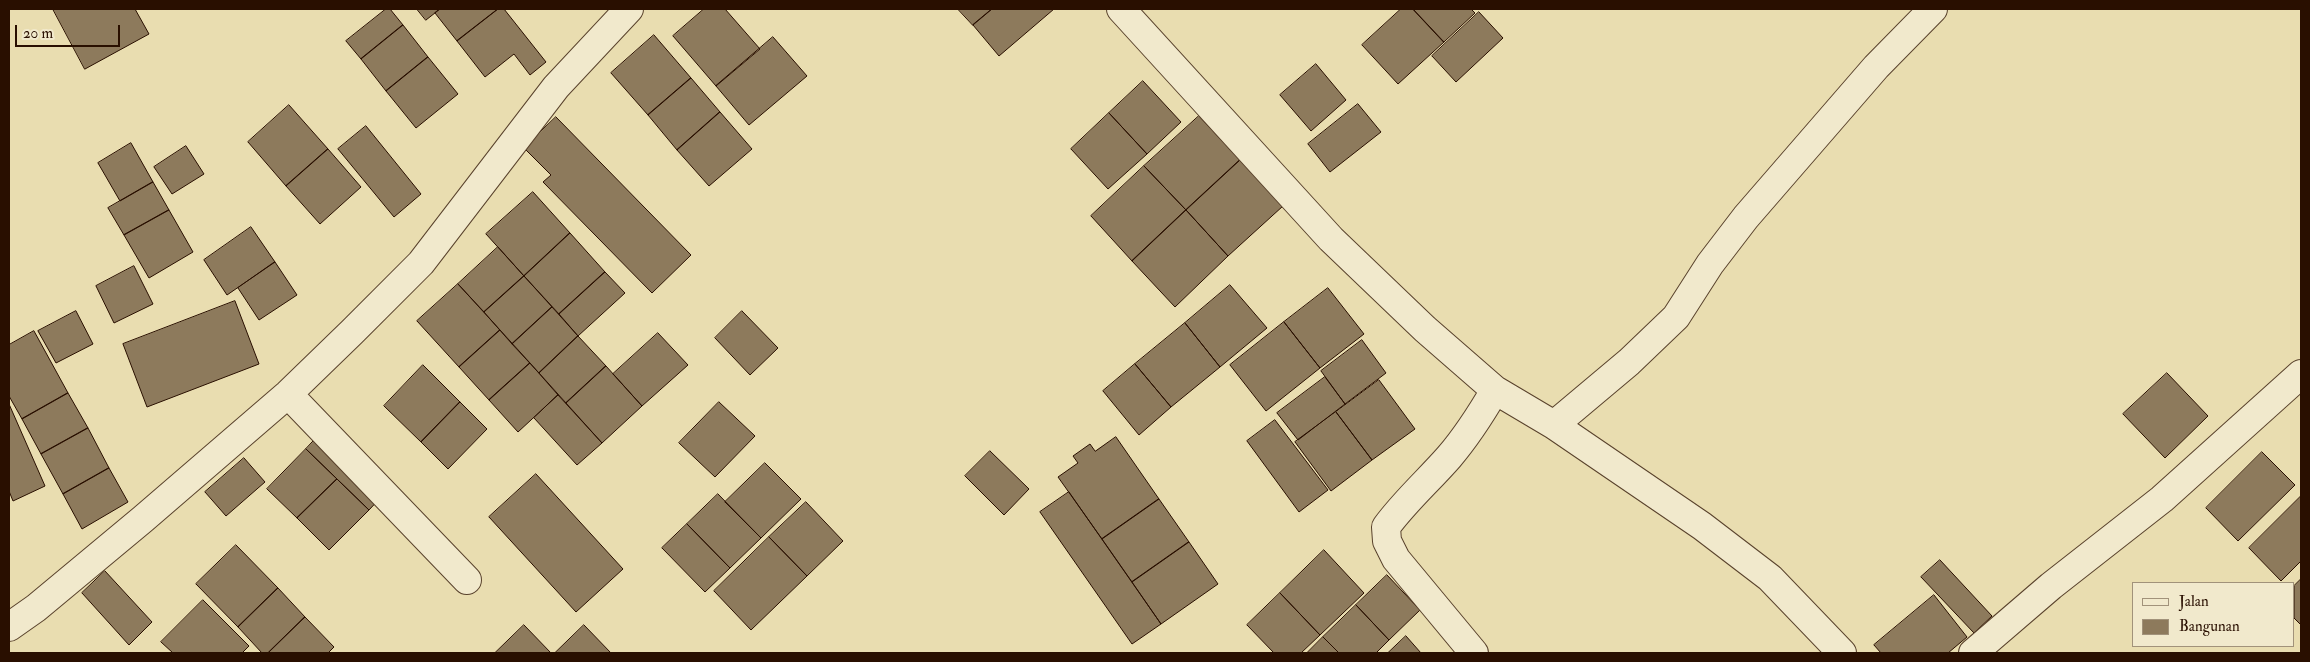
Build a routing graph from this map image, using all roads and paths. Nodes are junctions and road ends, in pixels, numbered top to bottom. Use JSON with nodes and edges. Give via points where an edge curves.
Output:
{"nodes":[{"id":1,"x":1121,"y":9,"type":"edge"},
{"id":2,"x":1933,"y":9,"type":"edge"},
{"id":3,"x":626,"y":10,"type":"edge"},
{"id":4,"x":2301,"y":374,"type":"edge"},
{"id":5,"x":1494,"y":390,"type":"junction"},
{"id":6,"x":288,"y":394,"type":"junction"},
{"id":7,"x":1554,"y":425,"type":"junction"},
{"id":8,"x":467,"y":580,"type":"dead end"},
{"id":9,"x":9,"y":627,"type":"edge"},
{"id":10,"x":1474,"y":653,"type":"edge"},
{"id":11,"x":1842,"y":653,"type":"edge"},
{"id":12,"x":1972,"y":653,"type":"edge"}],
"edges":[{"from":1,"to":5,"type":"street","via":[[1331,239],[1425,330]]},
{"from":2,"to":7,"type":"street","via":[[1876,67],[1746,217],[1710,264],[1676,318]]},
{"from":3,"to":6,"type":"street","via":[[556,88],[421,263]]},
{"from":4,"to":12,"type":"street","via":[[2162,499]]},
{"from":5,"to":7,"type":"street"},
{"from":5,"to":10,"type":"street","via":[[1478,420],[1386,527],[1387,541],[1396,559]]},
{"from":6,"to":8,"type":"street"},
{"from":6,"to":9,"type":"street","via":[[36,608]]},
{"from":7,"to":11,"type":"street","via":[[1702,526],[1770,578]]}]}
